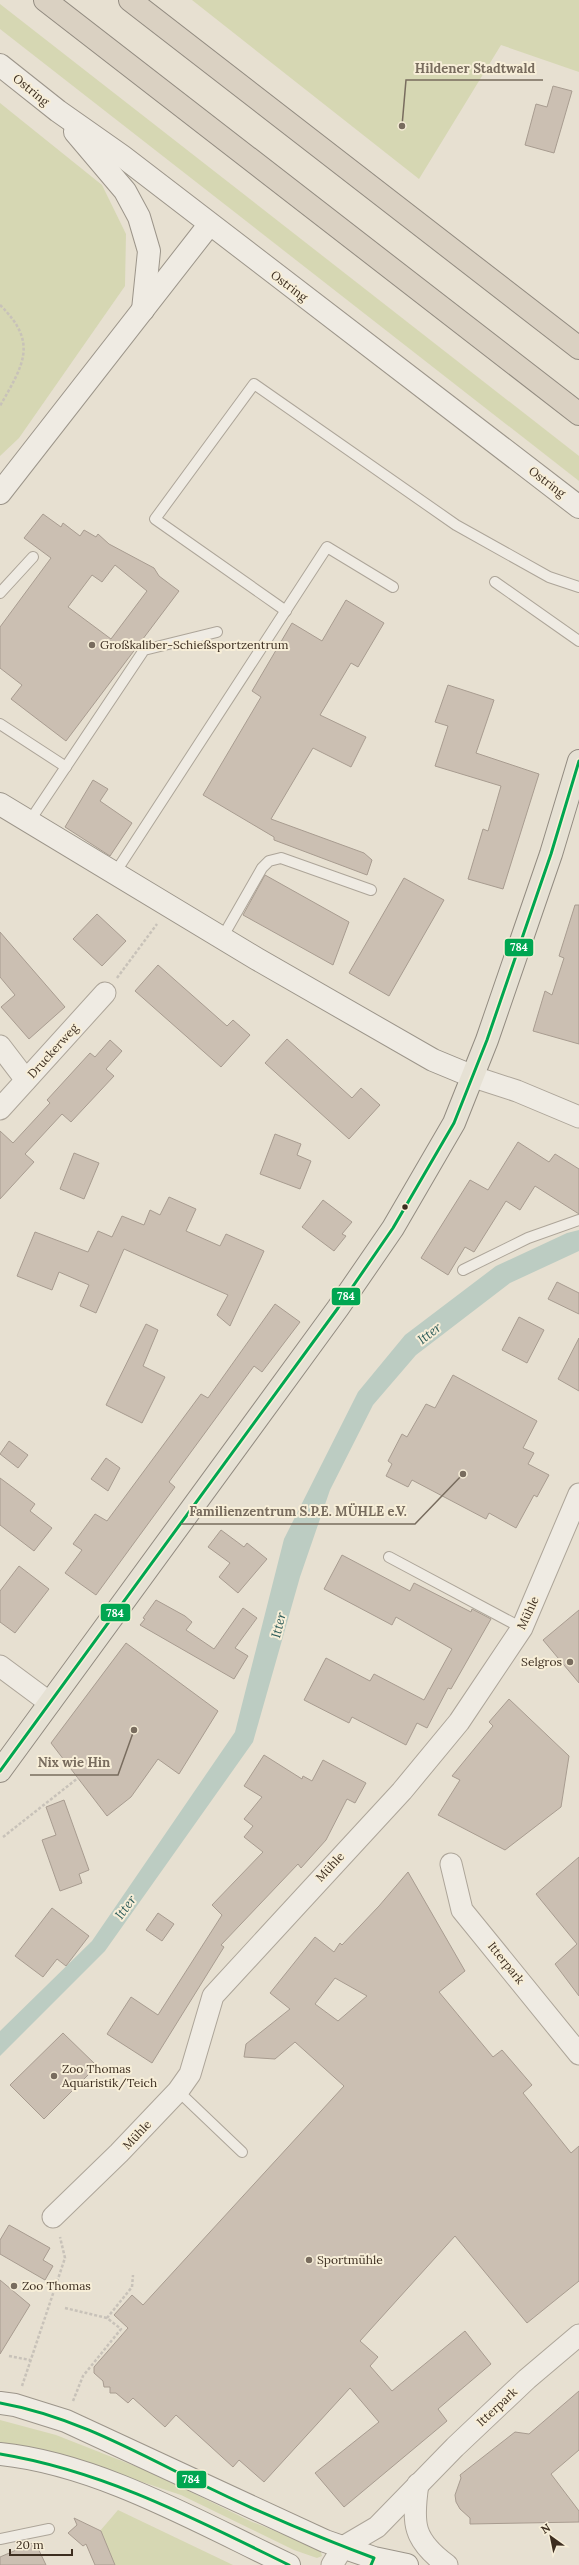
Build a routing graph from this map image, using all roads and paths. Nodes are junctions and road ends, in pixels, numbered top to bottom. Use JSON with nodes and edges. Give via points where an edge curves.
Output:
{"nodes":[{"id":1,"x":45,"y":0,"type":"edge"},
{"id":2,"x":130,"y":0,"type":"edge"},
{"id":3,"x":0,"y":65,"type":"edge"},
{"id":4,"x":58,"y":111,"type":"junction"},
{"id":5,"x":209,"y":225,"type":"junction"},
{"id":6,"x":0,"y":305,"type":"edge"},
{"id":7,"x":143,"y":310,"type":"junction"},
{"id":8,"x":579,"y":348,"type":"edge"},
{"id":9,"x":0,"y":406,"type":"edge"},
{"id":10,"x":579,"y":414,"type":"edge"},
{"id":11,"x":0,"y":493,"type":"edge"},
{"id":12,"x":579,"y":507,"type":"edge"},
{"id":13,"x":33,"y":557,"type":"dead end"},
{"id":14,"x":495,"y":582,"type":"dead end"},
{"id":15,"x":393,"y":586,"type":"dead end"},
{"id":16,"x":579,"y":587,"type":"edge"},
{"id":17,"x":0,"y":593,"type":"edge"},
{"id":18,"x":286,"y":611,"type":"junction"},
{"id":19,"x":217,"y":632,"type":"dead end"},
{"id":20,"x":579,"y":641,"type":"edge"},
{"id":21,"x":0,"y":724,"type":"edge"},
{"id":22,"x":579,"y":761,"type":"edge"},
{"id":23,"x":66,"y":767,"type":"junction"},
{"id":24,"x":0,"y":804,"type":"edge"},
{"id":25,"x":29,"y":822,"type":"junction"},
{"id":26,"x":115,"y":873,"type":"junction"},
{"id":27,"x":371,"y":890,"type":"dead end"},
{"id":28,"x":169,"y":907,"type":"junction"},
{"id":29,"x":222,"y":938,"type":"junction"},
{"id":30,"x":105,"y":993,"type":"joint"},
{"id":31,"x":0,"y":1046,"type":"edge"},
{"id":32,"x":474,"y":1077,"type":"junction"},
{"id":33,"x":26,"y":1080,"type":"junction"},
{"id":34,"x":0,"y":1109,"type":"edge"},
{"id":35,"x":579,"y":1117,"type":"edge"},
{"id":36,"x":579,"y":1220,"type":"edge"},
{"id":37,"x":463,"y":1270,"type":"dead end"},
{"id":38,"x":579,"y":1494,"type":"edge"},
{"id":39,"x":389,"y":1557,"type":"dead end"},
{"id":40,"x":522,"y":1628,"type":"junction"},
{"id":41,"x":0,"y":1666,"type":"edge"},
{"id":42,"x":50,"y":1703,"type":"junction"},
{"id":43,"x":0,"y":1771,"type":"edge"},
{"id":44,"x":78,"y":1778,"type":"dead end"},
{"id":45,"x":3,"y":1837,"type":"dead end"},
{"id":46,"x":452,"y":1864,"type":"dead end"},
{"id":47,"x":579,"y":2054,"type":"edge"},
{"id":48,"x":178,"y":2091,"type":"junction"},
{"id":49,"x":242,"y":2152,"type":"dead end"},
{"id":50,"x":54,"y":2216,"type":"joint"},
{"id":51,"x":133,"y":2275,"type":"dead end"},
{"id":52,"x":65,"y":2308,"type":"dead end"},
{"id":53,"x":107,"y":2318,"type":"junction"},
{"id":54,"x":121,"y":2330,"type":"junction"},
{"id":55,"x":124,"y":2332,"type":"dead end"},
{"id":56,"x":579,"y":2335,"type":"edge"},
{"id":57,"x":9,"y":2356,"type":"dead end"},
{"id":58,"x":30,"y":2360,"type":"junction"},
{"id":59,"x":22,"y":2385,"type":"dead end"},
{"id":60,"x":0,"y":2402,"type":"edge"},
{"id":61,"x":73,"y":2402,"type":"dead end"},
{"id":62,"x":0,"y":2454,"type":"edge"},
{"id":63,"x":418,"y":2484,"type":"junction"},
{"id":64,"x":377,"y":2527,"type":"junction"},
{"id":65,"x":49,"y":2529,"type":"dead end"},
{"id":66,"x":0,"y":2539,"type":"edge"},
{"id":67,"x":337,"y":2556,"type":"edge"},
{"id":68,"x":373,"y":2561,"type":"edge"},
{"id":69,"x":289,"y":2565,"type":"edge"},
{"id":70,"x":407,"y":2565,"type":"edge"},
{"id":71,"x":447,"y":2565,"type":"edge"}],
"edges":[{"from":1,"to":10,"type":"highway"},
{"from":2,"to":8,"type":"highway"},
{"from":3,"to":4,"type":"main road","name":"Ostring"},
{"from":4,"to":5,"type":"main road","name":"Ostring","via":[[122,156]]},
{"from":4,"to":7,"type":"main road","via":[[125,191],[139,217],[149,251]]},
{"from":5,"to":7,"type":"main road"},
{"from":5,"to":12,"type":"main road","name":"Ostring"},
{"from":6,"to":9,"type":"path","via":[[14,319],[26,345],[18,374]]},
{"from":7,"to":11,"type":"main road"},
{"from":13,"to":17,"type":"lane"},
{"from":14,"to":20,"type":"lane"},
{"from":15,"to":18,"type":"lane","via":[[327,547]]},
{"from":16,"to":18,"type":"lane","via":[[549,577],[456,524],[254,384],[155,519]]},
{"from":18,"to":26,"type":"lane"},
{"from":19,"to":23,"type":"lane","via":[[144,650]]},
{"from":21,"to":23,"type":"lane"},
{"from":22,"to":32,"type":"main road","via":[[551,854]]},
{"from":23,"to":25,"type":"lane"},
{"from":24,"to":25,"type":"main road"},
{"from":25,"to":26,"type":"main road"},
{"from":26,"to":28,"type":"main road"},
{"from":27,"to":29,"type":"lane","via":[[281,858],[274,859],[262,868]]},
{"from":28,"to":29,"type":"main road"},
{"from":28,"to":30,"type":"path","via":[[147,940]]},
{"from":29,"to":32,"type":"main road","via":[[433,1060]]},
{"from":30,"to":33,"type":"street","name":"Druckerweg"},
{"from":31,"to":33,"type":"street"},
{"from":32,"to":35,"type":"street","via":[[517,1091]]},
{"from":32,"to":42,"type":"main road","via":[[454,1123],[384,1240],[338,1308]]},
{"from":33,"to":34,"type":"street","name":"Druckerweg"},
{"from":36,"to":37,"type":"lane","via":[[528,1238]]},
{"from":38,"to":40,"type":"street","name":"Mühle"},
{"from":39,"to":40,"type":"lane"},
{"from":40,"to":48,"type":"street","name":"Mühle","via":[[459,1722],[407,1785],[213,1996],[190,2074]]},
{"from":41,"to":42,"type":"street"},
{"from":42,"to":43,"type":"main road"},
{"from":44,"to":45,"type":"path"},
{"from":46,"to":47,"type":"street","name":"Itterpark","via":[[462,1910]]},
{"from":48,"to":49,"type":"lane"},
{"from":48,"to":50,"type":"street","name":"Mühle"},
{"from":50,"to":58,"type":"path","via":[[65,2258]]},
{"from":51,"to":53,"type":"path","via":[[132,2287]]},
{"from":52,"to":53,"type":"path"},
{"from":53,"to":54,"type":"path"},
{"from":54,"to":55,"type":"path"},
{"from":54,"to":61,"type":"path","via":[[83,2376]]},
{"from":56,"to":63,"type":"street","name":"Itterpark","via":[[527,2379]]},
{"from":57,"to":58,"type":"path"},
{"from":58,"to":59,"type":"path"},
{"from":60,"to":67,"type":"main road","via":[[66,2421],[281,2522]]},
{"from":62,"to":69,"type":"main road","via":[[69,2469],[155,2500]]},
{"from":63,"to":64,"type":"street","name":"Itterpark"},
{"from":63,"to":71,"type":"street","via":[[414,2513],[420,2537],[428,2551]]},
{"from":64,"to":67,"type":"street","name":"Itterpark"},
{"from":64,"to":68,"type":"street"},
{"from":65,"to":66,"type":"lane"},
{"from":67,"to":68,"type":"main road"},
{"from":68,"to":70,"type":"main road"}]}
